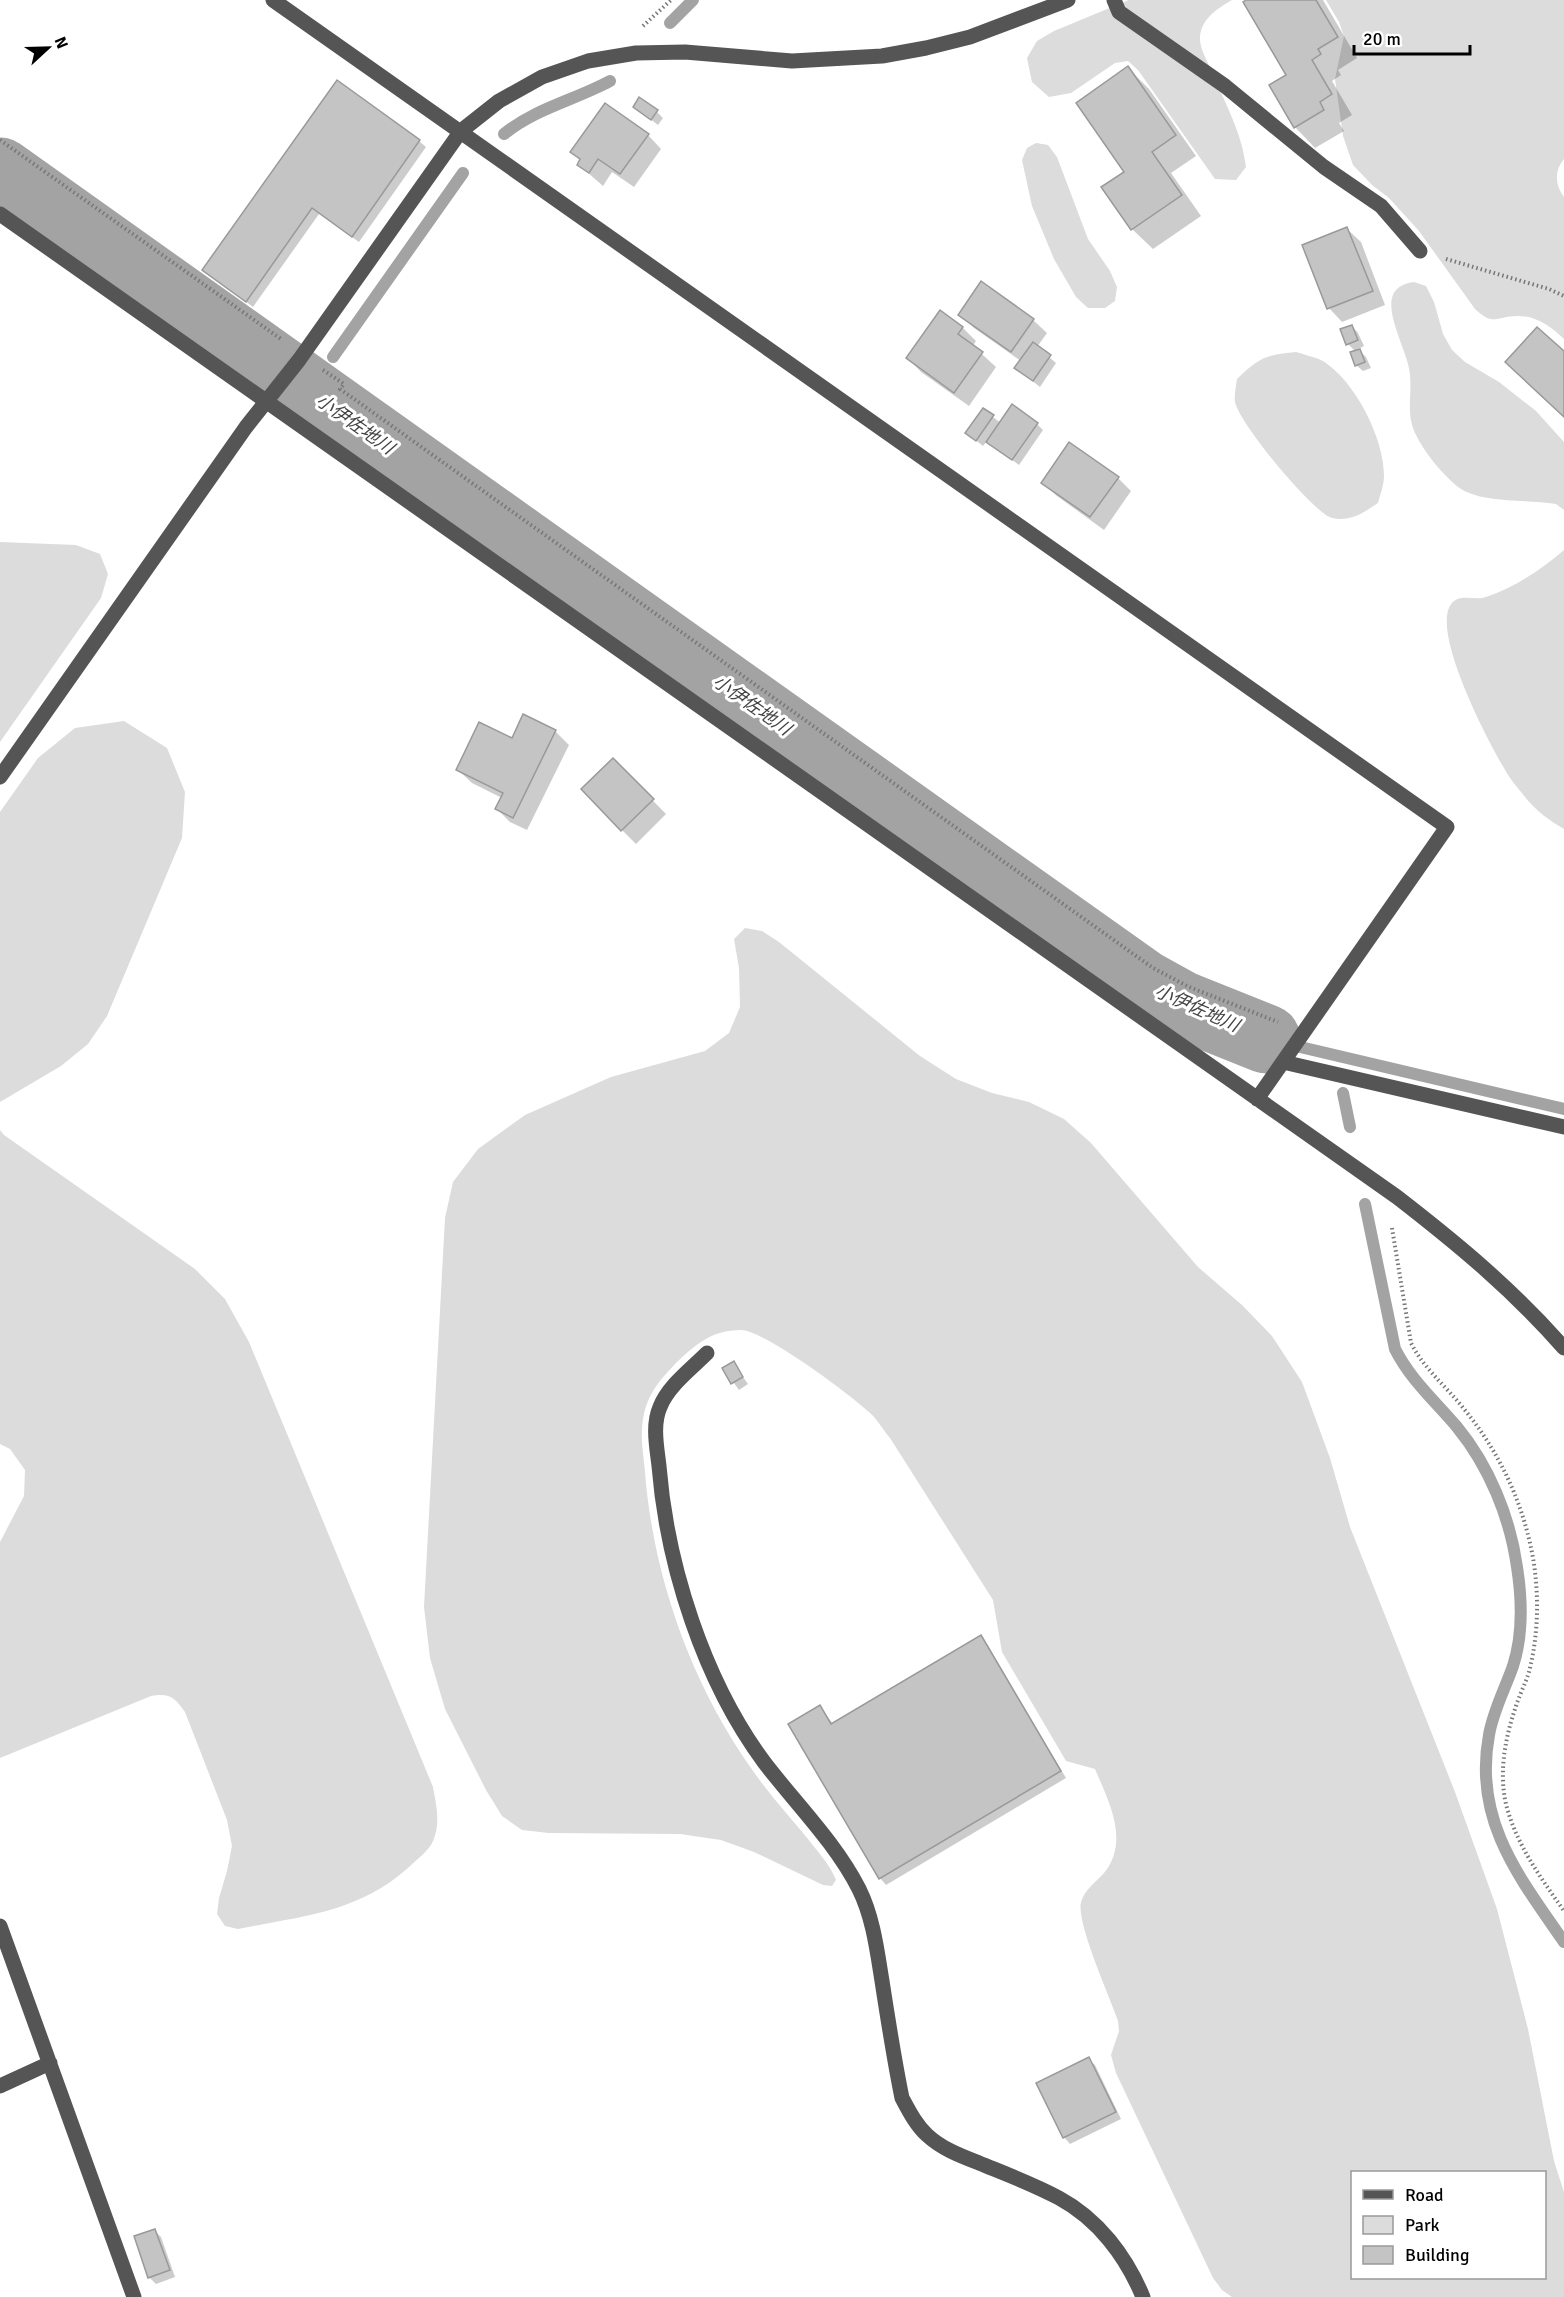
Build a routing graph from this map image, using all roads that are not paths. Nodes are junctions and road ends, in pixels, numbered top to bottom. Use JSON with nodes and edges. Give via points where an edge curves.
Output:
{"nodes":[{"id":1,"x":273,"y":0,"type":"edge"},
{"id":2,"x":1068,"y":0,"type":"edge"},
{"id":3,"x":1114,"y":0,"type":"edge"},
{"id":4,"x":461,"y":131,"type":"junction"},
{"id":5,"x":0,"y":214,"type":"edge"},
{"id":6,"x":1420,"y":251,"type":"road end"},
{"id":7,"x":266,"y":402,"type":"junction"},
{"id":8,"x":0,"y":777,"type":"edge"},
{"id":9,"x":1285,"y":1059,"type":"junction"},
{"id":10,"x":1257,"y":1099,"type":"junction"},
{"id":11,"x":1564,"y":1127,"type":"edge"},
{"id":12,"x":1564,"y":1348,"type":"edge"},
{"id":13,"x":707,"y":1353,"type":"dead end"},
{"id":14,"x":0,"y":1926,"type":"edge"},
{"id":15,"x":50,"y":2063,"type":"junction"},
{"id":16,"x":0,"y":2086,"type":"edge"},
{"id":17,"x":134,"y":2297,"type":"edge"},
{"id":18,"x":1143,"y":2297,"type":"edge"}],
"edges":[{"from":1,"to":4,"type":"street"},
{"from":2,"to":4,"type":"street","via":[[970,37],[882,56],[792,61],[636,52],[588,61],[542,77],[499,101]]},
{"from":3,"to":6,"type":"street","via":[[1119,12],[1381,206]]},
{"from":4,"to":7,"type":"street"},
{"from":4,"to":9,"type":"street","via":[[1447,827]]},
{"from":5,"to":7,"type":"street"},
{"from":7,"to":8,"type":"street"},
{"from":7,"to":10,"type":"street"},
{"from":9,"to":10,"type":"street"},
{"from":9,"to":11,"type":"street"},
{"from":10,"to":12,"type":"street","via":[[1449,1237],[1498,1280]]},
{"from":13,"to":18,"type":"street","via":[[673,1387],[659,1408],[656,1432],[671,1548],[686,1604],[733,1711],[763,1761],[845,1864],[860,1891],[878,1951],[902,2098],[912,2118],[945,2149],[1060,2199],[1090,2220],[1115,2246]]},
{"from":14,"to":15,"type":"street"},
{"from":15,"to":16,"type":"street"},
{"from":15,"to":17,"type":"street"}]}
